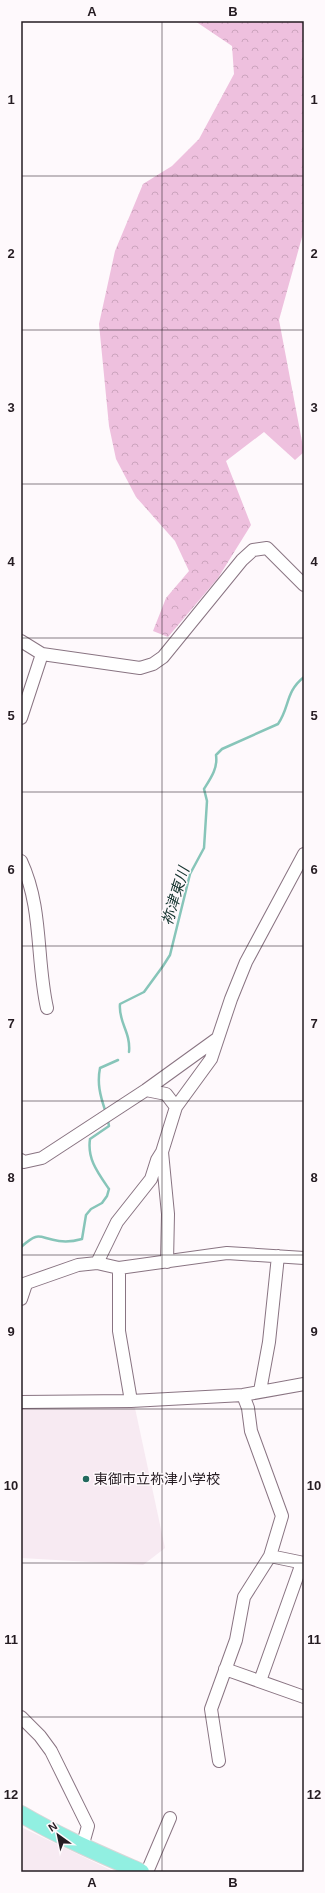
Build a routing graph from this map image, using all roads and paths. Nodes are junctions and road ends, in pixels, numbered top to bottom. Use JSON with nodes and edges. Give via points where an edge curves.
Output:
{"nodes":[{"id":1,"x":304,"y":585,"type":"edge"},
{"id":2,"x":21,"y":641,"type":"edge"},
{"id":3,"x":42,"y":654,"type":"junction"},
{"id":4,"x":21,"y":718,"type":"edge"},
{"id":5,"x":304,"y":854,"type":"edge"},
{"id":6,"x":21,"y":861,"type":"edge"},
{"id":7,"x":47,"y":1008,"type":"dead end"},
{"id":8,"x":218,"y":1038,"type":"junction"},
{"id":9,"x":146,"y":1090,"type":"junction"},
{"id":10,"x":176,"y":1107,"type":"junction"},
{"id":11,"x":162,"y":1152,"type":"junction"},
{"id":12,"x":21,"y":1160,"type":"edge"},
{"id":13,"x":278,"y":1256,"type":"junction"},
{"id":14,"x":304,"y":1258,"type":"edge"},
{"id":15,"x":167,"y":1262,"type":"junction"},
{"id":16,"x":97,"y":1263,"type":"junction"},
{"id":17,"x":119,"y":1268,"type":"junction"},
{"id":18,"x":23,"y":1284,"type":"edge"},
{"id":19,"x":21,"y":1299,"type":"edge"},
{"id":20,"x":304,"y":1384,"type":"edge"},
{"id":21,"x":260,"y":1391,"type":"junction"},
{"id":22,"x":244,"y":1395,"type":"junction"},
{"id":23,"x":131,"y":1401,"type":"junction"},
{"id":24,"x":21,"y":1402,"type":"edge"},
{"id":25,"x":270,"y":1556,"type":"junction"},
{"id":26,"x":303,"y":1563,"type":"edge"},
{"id":27,"x":226,"y":1669,"type":"junction"},
{"id":28,"x":260,"y":1681,"type":"junction"},
{"id":29,"x":304,"y":1697,"type":"edge"},
{"id":30,"x":21,"y":1717,"type":"edge"},
{"id":31,"x":219,"y":1760,"type":"dead end"},
{"id":32,"x":21,"y":1814,"type":"edge"},
{"id":33,"x":170,"y":1818,"type":"dead end"},
{"id":34,"x":82,"y":1847,"type":"junction"},
{"id":35,"x":140,"y":1871,"type":"edge"}],
"edges":[{"from":1,"to":3,"type":"street","via":[[267,548],[253,550],[163,657],[153,664],[140,668]]},
{"from":2,"to":3,"type":"street"},
{"from":3,"to":4,"type":"street"},
{"from":5,"to":8,"type":"street","via":[[246,962]]},
{"from":6,"to":7,"type":"street","via":[[37,911]]},
{"from":8,"to":9,"type":"street"},
{"from":8,"to":10,"type":"street","via":[[211,1060]]},
{"from":9,"to":10,"type":"street","via":[[166,1094]]},
{"from":9,"to":12,"type":"street","via":[[42,1158],[24,1162]]},
{"from":10,"to":11,"type":"street"},
{"from":11,"to":15,"type":"street","via":[[168,1214]]},
{"from":11,"to":16,"type":"street","via":[[151,1179],[117,1222]]},
{"from":13,"to":14,"type":"street"},
{"from":13,"to":15,"type":"street","via":[[227,1253]]},
{"from":13,"to":21,"type":"street","via":[[269,1342]]},
{"from":15,"to":17,"type":"street"},
{"from":16,"to":17,"type":"street"},
{"from":16,"to":18,"type":"street","via":[[78,1265]]},
{"from":17,"to":23,"type":"street","via":[[119,1331]]},
{"from":18,"to":19,"type":"street"},
{"from":20,"to":21,"type":"street"},
{"from":21,"to":22,"type":"street"},
{"from":22,"to":23,"type":"street"},
{"from":22,"to":25,"type":"street","via":[[252,1431],[282,1516]]},
{"from":23,"to":24,"type":"street"},
{"from":25,"to":26,"type":"street"},
{"from":25,"to":27,"type":"street","via":[[244,1597],[236,1640]]},
{"from":26,"to":28,"type":"street"},
{"from":27,"to":28,"type":"street"},
{"from":27,"to":31,"type":"street","via":[[211,1709]]},
{"from":28,"to":29,"type":"street"},
{"from":30,"to":34,"type":"street","via":[[51,1751],[88,1826]]},
{"from":32,"to":34,"type":"main road"},
{"from":33,"to":35,"type":"street"},
{"from":34,"to":35,"type":"main road"}]}
